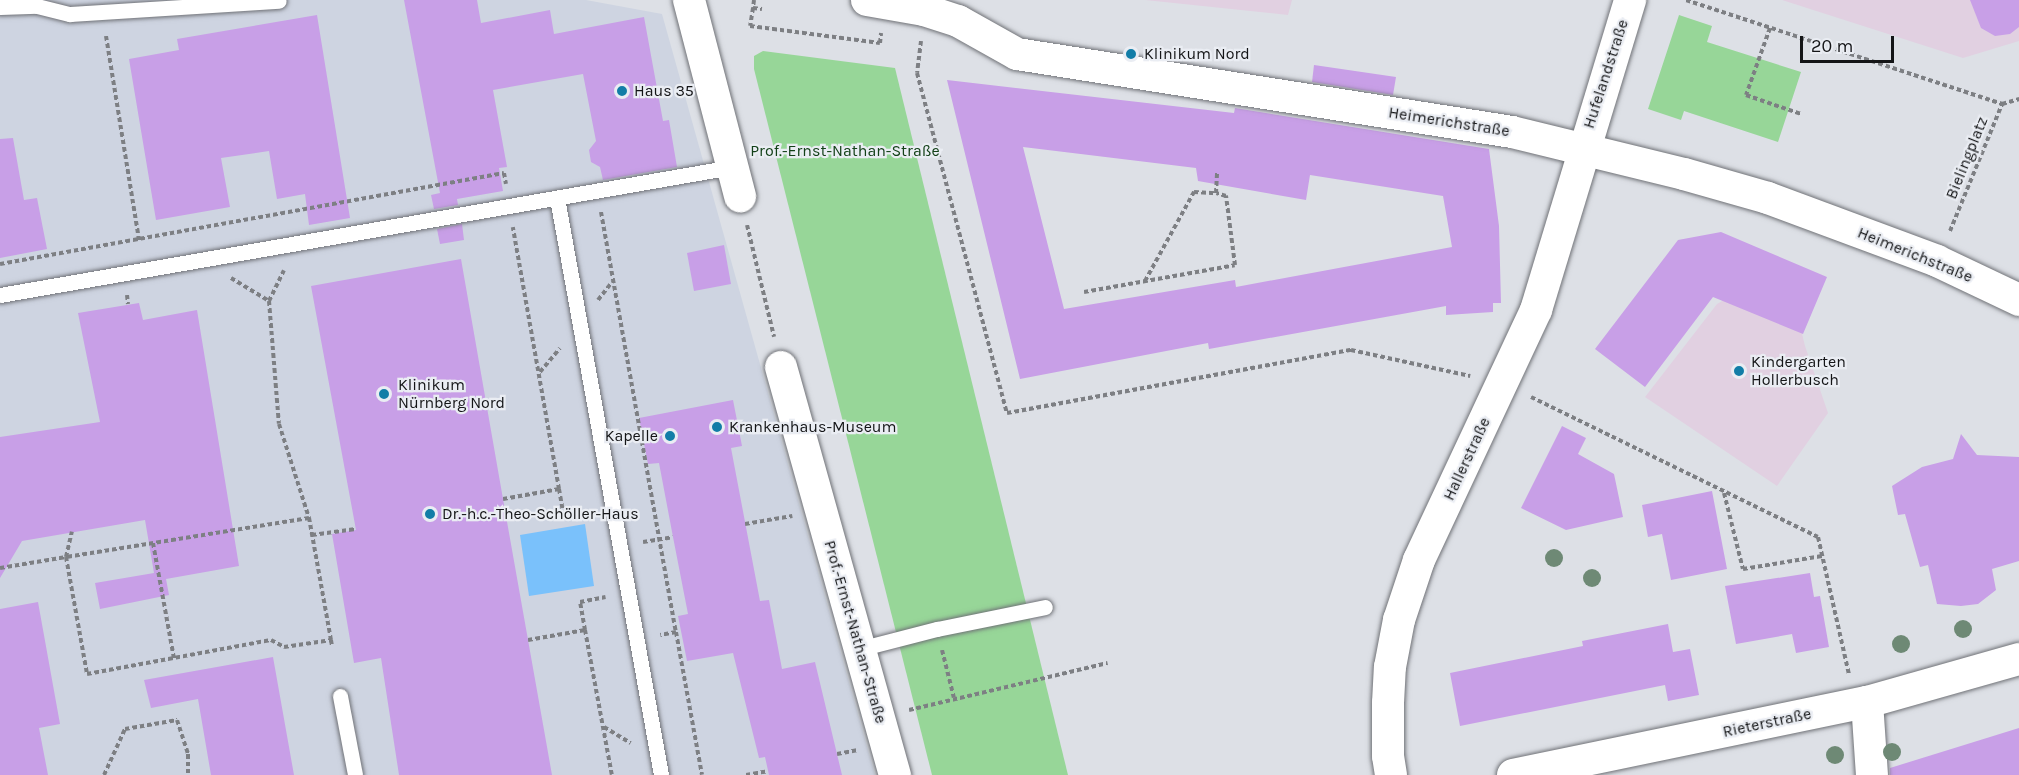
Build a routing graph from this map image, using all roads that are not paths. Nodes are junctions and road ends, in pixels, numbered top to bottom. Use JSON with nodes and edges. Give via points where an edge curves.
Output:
{"nodes":[{"id":1,"x":689,"y":0,"type":"edge"},
{"id":2,"x":1630,"y":0,"type":"edge"},
{"id":3,"x":279,"y":1,"type":"edge"},
{"id":4,"x":0,"y":7,"type":"edge"},
{"id":5,"x":875,"y":12,"type":"edge"},
{"id":6,"x":1583,"y":148,"type":"junction"},
{"id":7,"x":736,"y":182,"type":"joint"},
{"id":8,"x":557,"y":198,"type":"junction"},
{"id":9,"x":0,"y":295,"type":"edge"},
{"id":10,"x":2019,"y":300,"type":"edge"},
{"id":11,"x":781,"y":367,"type":"road end"},
{"id":12,"x":1045,"y":607,"type":"dead end"},
{"id":13,"x":859,"y":649,"type":"junction"},
{"id":14,"x":2019,"y":659,"type":"edge"},
{"id":15,"x":340,"y":696,"type":"dead end"},
{"id":16,"x":1862,"y":704,"type":"junction"},
{"id":17,"x":355,"y":775,"type":"edge"},
{"id":18,"x":661,"y":775,"type":"edge"},
{"id":19,"x":895,"y":775,"type":"edge"},
{"id":20,"x":1391,"y":775,"type":"edge"},
{"id":21,"x":1513,"y":775,"type":"edge"},
{"id":22,"x":1872,"y":775,"type":"edge"}],
"edges":[{"from":1,"to":7,"type":"street"},
{"from":2,"to":6,"type":"street","name":"Hufelandstraße"},
{"from":3,"to":4,"type":"lane","via":[[70,14],[37,6]]},
{"from":5,"to":6,"type":"street","name":"Heimerichstraße","via":[[924,10],[958,21],[1017,54],[1512,132]]},
{"from":6,"to":10,"type":"street","name":"Heimerichstraße","via":[[1768,198],[1937,261]]},
{"from":6,"to":20,"type":"street","name":"Hallerstraße","via":[[1536,310],[1419,560],[1399,620],[1388,704]]},
{"from":7,"to":8,"type":"lane","via":[[598,191]]},
{"from":8,"to":9,"type":"lane"},
{"from":8,"to":18,"type":"lane"},
{"from":11,"to":13,"type":"street","name":"Prof.-Ernst-Nathan-Straße"},
{"from":12,"to":13,"type":"lane"},
{"from":13,"to":19,"type":"street","name":"Prof.-Ernst-Nathan-Straße"},
{"from":14,"to":16,"type":"street","name":"Rieterstraße"},
{"from":15,"to":17,"type":"lane"},
{"from":16,"to":21,"type":"street","name":"Rieterstraße"},
{"from":16,"to":22,"type":"street"}]}
